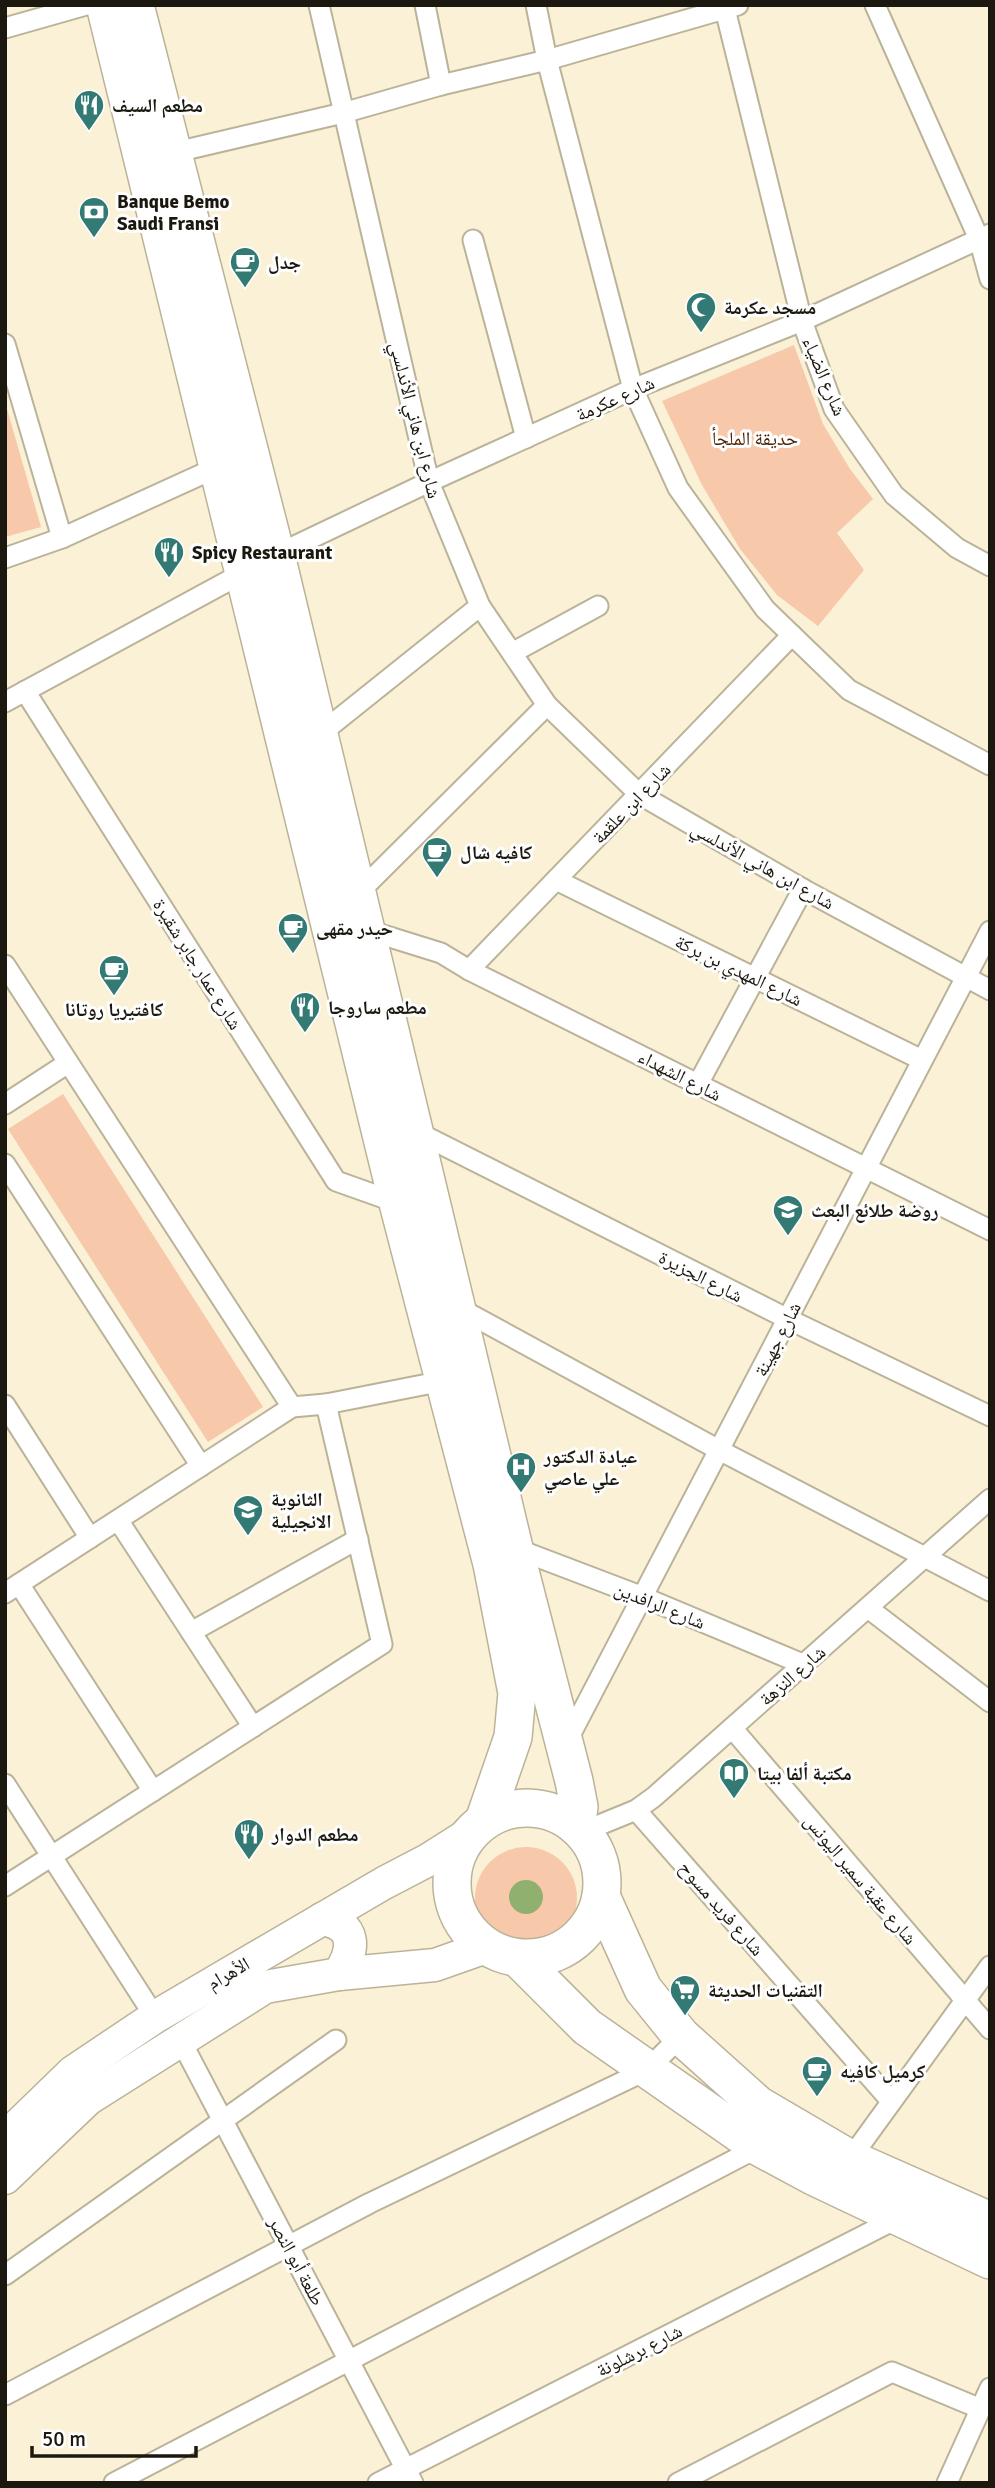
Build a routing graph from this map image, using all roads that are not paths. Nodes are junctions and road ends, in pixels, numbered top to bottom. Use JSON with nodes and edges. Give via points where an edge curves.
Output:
{"nodes":[{"id":1,"x":86,"y":5,"type":"edge"},
{"id":2,"x":105,"y":5,"type":"edge"},
{"id":3,"x":135,"y":5,"type":"edge"},
{"id":4,"x":319,"y":5,"type":"edge"},
{"id":5,"x":425,"y":5,"type":"edge"},
{"id":6,"x":536,"y":5,"type":"edge"},
{"id":7,"x":875,"y":5,"type":"edge"},
{"id":8,"x":729,"y":6,"type":"edge"},
{"id":9,"x":5,"y":28,"type":"edge"},
{"id":10,"x":547,"y":60,"type":"junction"},
{"id":11,"x":441,"y":85,"type":"junction"},
{"id":12,"x":343,"y":113,"type":"junction"},
{"id":13,"x":172,"y":153,"type":"junction"},
{"id":14,"x":984,"y":236,"type":"edge"},
{"id":15,"x":473,"y":240,"type":"dead end"},
{"id":16,"x":990,"y":279,"type":"edge"},
{"id":17,"x":802,"y":321,"type":"junction"},
{"id":18,"x":5,"y":344,"type":"edge"},
{"id":19,"x":633,"y":389,"type":"junction"},
{"id":20,"x":526,"y":438,"type":"junction"},
{"id":21,"x":220,"y":466,"type":"junction"},
{"id":22,"x":429,"y":482,"type":"junction"},
{"id":23,"x":62,"y":538,"type":"junction"},
{"id":24,"x":5,"y":558,"type":"edge"},
{"id":25,"x":261,"y":564,"type":"junction"},
{"id":26,"x":990,"y":566,"type":"edge"},
{"id":27,"x":598,"y":606,"type":"dead end"},
{"id":28,"x":480,"y":607,"type":"junction"},
{"id":29,"x":792,"y":635,"type":"junction"},
{"id":30,"x":512,"y":653,"type":"junction"},
{"id":31,"x":25,"y":691,"type":"junction"},
{"id":32,"x":6,"y":701,"type":"edge"},
{"id":33,"x":547,"y":705,"type":"junction"},
{"id":34,"x":320,"y":734,"type":"junction"},
{"id":35,"x":990,"y":765,"type":"edge"},
{"id":36,"x":639,"y":794,"type":"junction"},
{"id":37,"x":555,"y":880,"type":"junction"},
{"id":38,"x":803,"y":889,"type":"junction"},
{"id":39,"x":358,"y":893,"type":"junction"},
{"id":40,"x":367,"y":930,"type":"junction"},
{"id":41,"x":990,"y":931,"type":"edge"},
{"id":42,"x":469,"y":970,"type":"junction"},
{"id":43,"x":8,"y":976,"type":"edge"},
{"id":44,"x":966,"y":977,"type":"junction"},
{"id":45,"x":755,"y":978,"type":"junction"},
{"id":46,"x":990,"y":990,"type":"edge"},
{"id":47,"x":922,"y":1060,"type":"junction"},
{"id":48,"x":68,"y":1063,"type":"junction"},
{"id":49,"x":698,"y":1084,"type":"junction"},
{"id":50,"x":5,"y":1104,"type":"edge"},
{"id":51,"x":415,"y":1131,"type":"junction"},
{"id":52,"x":5,"y":1164,"type":"edge"},
{"id":53,"x":866,"y":1168,"type":"junction"},
{"id":54,"x":398,"y":1203,"type":"junction"},
{"id":55,"x":990,"y":1230,"type":"edge"},
{"id":56,"x":457,"y":1307,"type":"junction"},
{"id":57,"x":788,"y":1319,"type":"junction"},
{"id":58,"x":443,"y":1381,"type":"junction"},
{"id":59,"x":326,"y":1404,"type":"junction"},
{"id":60,"x":5,"y":1405,"type":"edge"},
{"id":61,"x":292,"y":1407,"type":"junction"},
{"id":62,"x":990,"y":1416,"type":"edge"},
{"id":63,"x":719,"y":1450,"type":"junction"},
{"id":64,"x":201,"y":1466,"type":"junction"},
{"id":65,"x":990,"y":1499,"type":"edge"},
{"id":66,"x":118,"y":1520,"type":"junction"},
{"id":67,"x":90,"y":1538,"type":"junction"},
{"id":68,"x":358,"y":1539,"type":"junction"},
{"id":69,"x":514,"y":1548,"type":"junction"},
{"id":70,"x":925,"y":1558,"type":"junction"},
{"id":71,"x":12,"y":1588,"type":"edge"},
{"id":72,"x":990,"y":1591,"type":"edge"},
{"id":73,"x":643,"y":1597,"type":"junction"},
{"id":74,"x":868,"y":1608,"type":"junction"},
{"id":75,"x":191,"y":1632,"type":"junction"},
{"id":76,"x":804,"y":1665,"type":"junction"},
{"id":77,"x":990,"y":1702,"type":"edge"},
{"id":78,"x":253,"y":1727,"type":"junction"},
{"id":79,"x":732,"y":1728,"type":"junction"},
{"id":80,"x":565,"y":1746,"type":"junction"},
{"id":81,"x":5,"y":1784,"type":"edge"},
{"id":82,"x":153,"y":1791,"type":"junction"},
{"id":83,"x":636,"y":1810,"type":"junction"},
{"id":84,"x":476,"y":1827,"type":"junction"},
{"id":85,"x":579,"y":1829,"type":"junction"},
{"id":86,"x":52,"y":1856,"type":"junction"},
{"id":87,"x":5,"y":1886,"type":"edge"},
{"id":88,"x":601,"y":1896,"type":"junction"},
{"id":89,"x":321,"y":1919,"type":"junction"},
{"id":90,"x":503,"y":1953,"type":"junction"},
{"id":91,"x":990,"y":1966,"type":"edge"},
{"id":92,"x":339,"y":1975,"type":"junction"},
{"id":93,"x":965,"y":2000,"type":"junction"},
{"id":94,"x":155,"y":2017,"type":"junction"},
{"id":95,"x":990,"y":2029,"type":"edge"},
{"id":96,"x":681,"y":2036,"type":"junction"},
{"id":97,"x":180,"y":2039,"type":"junction"},
{"id":98,"x":336,"y":2040,"type":"dead end"},
{"id":99,"x":647,"y":2070,"type":"junction"},
{"id":100,"x":891,"y":2101,"type":"junction"},
{"id":101,"x":223,"y":2121,"type":"junction"},
{"id":102,"x":5,"y":2138,"type":"edge"},
{"id":103,"x":758,"y":2147,"type":"junction"},
{"id":104,"x":850,"y":2159,"type":"junction"},
{"id":105,"x":5,"y":2178,"type":"edge"},
{"id":106,"x":900,"y":2217,"type":"junction"},
{"id":107,"x":990,"y":2221,"type":"edge"},
{"id":108,"x":289,"y":2247,"type":"junction"},
{"id":109,"x":990,"y":2260,"type":"edge"},
{"id":110,"x":5,"y":2275,"type":"edge"},
{"id":111,"x":349,"y":2361,"type":"junction"},
{"id":112,"x":990,"y":2388,"type":"edge"},
{"id":113,"x":5,"y":2395,"type":"edge"},
{"id":114,"x":981,"y":2409,"type":"junction"},
{"id":115,"x":410,"y":2476,"type":"edge"},
{"id":116,"x":114,"y":2483,"type":"edge"},
{"id":117,"x":378,"y":2483,"type":"edge"},
{"id":118,"x":678,"y":2483,"type":"edge"},
{"id":119,"x":947,"y":2483,"type":"edge"}],
"edges":[{"from":1,"to":9,"type":"street"},
{"from":2,"to":21,"type":"highway"},
{"from":3,"to":13,"type":"highway"},
{"from":4,"to":12,"type":"street","name":"شارع ابن هاني الأندلسي"},
{"from":5,"to":11,"type":"street"},
{"from":6,"to":10,"type":"street"},
{"from":7,"to":14,"type":"street"},
{"from":8,"to":10,"type":"street"},
{"from":8,"to":17,"type":"street","name":"شارع الضياء"},
{"from":10,"to":11,"type":"street"},
{"from":10,"to":19,"type":"street"},
{"from":11,"to":12,"type":"street"},
{"from":12,"to":13,"type":"street"},
{"from":12,"to":22,"type":"street","name":"شارع ابن هاني الأندلسي"},
{"from":13,"to":25,"type":"highway"},
{"from":14,"to":16,"type":"street"},
{"from":14,"to":17,"type":"street","name":"شارع عكرمة"},
{"from":15,"to":20,"type":"street"},
{"from":17,"to":19,"type":"street","name":"شارع عكرمة"},
{"from":17,"to":26,"type":"street","name":"شارع الضياء","via":[[834,409],[894,495],[957,548]]},
{"from":18,"to":23,"type":"street"},
{"from":19,"to":20,"type":"street","name":"شارع عكرمة"},
{"from":19,"to":29,"type":"street","via":[[678,488],[765,609]]},
{"from":20,"to":22,"type":"street","name":"شارع عكرمة"},
{"from":21,"to":23,"type":"street"},
{"from":21,"to":25,"type":"highway"},
{"from":22,"to":25,"type":"street","name":"شارع عكرمة"},
{"from":22,"to":28,"type":"street","name":"شارع ابن هاني الأندلسي"},
{"from":23,"to":24,"type":"street"},
{"from":25,"to":31,"type":"street","name":"شارع عكرمة"},
{"from":25,"to":34,"type":"highway"},
{"from":25,"to":54,"type":"highway"},
{"from":27,"to":30,"type":"street"},
{"from":28,"to":30,"type":"street","name":"شارع ابن هاني الأندلسي"},
{"from":28,"to":34,"type":"street"},
{"from":29,"to":35,"type":"street","via":[[849,690]]},
{"from":29,"to":36,"type":"street","name":"شارع ابن علقمة"},
{"from":30,"to":33,"type":"street","name":"شارع ابن هاني الأندلسي"},
{"from":31,"to":32,"type":"street","name":"شارع عكرمة"},
{"from":31,"to":54,"type":"street","name":"شارع عمار جابر شقيرة","via":[[336,1181]]},
{"from":33,"to":36,"type":"street","name":"شارع ابن هاني الأندلسي"},
{"from":33,"to":39,"type":"street"},
{"from":34,"to":39,"type":"highway"},
{"from":36,"to":37,"type":"street","name":"شارع ابن علقمة"},
{"from":36,"to":38,"type":"street","name":"شارع ابن هاني الأندلسي"},
{"from":37,"to":42,"type":"street","name":"شارع ابن علقمة"},
{"from":37,"to":45,"type":"street","name":"شارع المهدي بن بركة"},
{"from":38,"to":44,"type":"street","name":"شارع ابن هاني الأندلسي"},
{"from":38,"to":45,"type":"street"},
{"from":39,"to":40,"type":"highway"},
{"from":40,"to":42,"type":"street","name":"شارع الشهداء","via":[[440,953]]},
{"from":40,"to":51,"type":"highway"},
{"from":41,"to":44,"type":"street","name":"شارع جهينة"},
{"from":42,"to":49,"type":"street","name":"شارع الشهداء"},
{"from":43,"to":48,"type":"street"},
{"from":44,"to":46,"type":"street","name":"شارع ابن هاني الأندلسي"},
{"from":44,"to":47,"type":"street","name":"شارع جهينة"},
{"from":45,"to":47,"type":"street","name":"شارع المهدي بن بركة"},
{"from":45,"to":49,"type":"street"},
{"from":47,"to":53,"type":"street","name":"شارع جهينة"},
{"from":48,"to":50,"type":"street"},
{"from":48,"to":61,"type":"street"},
{"from":49,"to":53,"type":"street","name":"شارع الشهداء"},
{"from":51,"to":56,"type":"highway"},
{"from":51,"to":57,"type":"street","name":"شارع الجزيرة"},
{"from":52,"to":64,"type":"street"},
{"from":53,"to":55,"type":"street","name":"شارع الشهداء"},
{"from":53,"to":57,"type":"street","name":"شارع جهينة"},
{"from":54,"to":58,"type":"highway"},
{"from":56,"to":63,"type":"street"},
{"from":56,"to":69,"type":"highway"},
{"from":57,"to":62,"type":"street","name":"شارع الجزيرة"},
{"from":57,"to":63,"type":"street","name":"شارع جهينة"},
{"from":58,"to":59,"type":"street"},
{"from":58,"to":84,"type":"highway","via":[[492,1564],[517,1693],[513,1737]]},
{"from":59,"to":61,"type":"street"},
{"from":59,"to":68,"type":"street"},
{"from":60,"to":67,"type":"street"},
{"from":61,"to":64,"type":"street"},
{"from":63,"to":70,"type":"street"},
{"from":63,"to":73,"type":"street","name":"شارع جهينة"},
{"from":64,"to":66,"type":"street"},
{"from":65,"to":70,"type":"street","name":"شارع النزهة"},
{"from":66,"to":67,"type":"street"},
{"from":66,"to":75,"type":"street"},
{"from":67,"to":71,"type":"street"},
{"from":68,"to":75,"type":"street"},
{"from":68,"to":78,"type":"street","via":[[382,1644]]},
{"from":69,"to":73,"type":"street","name":"شارع الرافدين"},
{"from":69,"to":80,"type":"highway"},
{"from":70,"to":72,"type":"street"},
{"from":70,"to":74,"type":"street","name":"شارع النزهة"},
{"from":71,"to":82,"type":"street"},
{"from":73,"to":76,"type":"street","name":"شارع الرافدين"},
{"from":73,"to":80,"type":"street","name":"شارع جهينة"},
{"from":74,"to":76,"type":"street","name":"شارع النزهة"},
{"from":74,"to":77,"type":"street"},
{"from":75,"to":78,"type":"street"},
{"from":76,"to":79,"type":"street","name":"شارع النزهة"},
{"from":78,"to":82,"type":"street"},
{"from":79,"to":83,"type":"street","name":"شارع النزهة"},
{"from":79,"to":93,"type":"street","name":"شارع عقبة سمير اليونس"},
{"from":80,"to":85,"type":"highway","via":[[579,1807]]},
{"from":81,"to":86,"type":"street"},
{"from":82,"to":86,"type":"street"},
{"from":83,"to":85,"type":"street","name":"شارع النزهة"},
{"from":83,"to":100,"type":"street","name":"شارع فريد مسوح"},
{"from":84,"to":85,"type":"highway","via":[[506,1810],[530,1807],[555,1813]]},
{"from":84,"to":89,"type":"main road","name":"الأهرام","via":[[428,1860]]},
{"from":84,"to":90,"type":"highway","via":[[454,1863],[452,1894],[463,1925]]},
{"from":85,"to":88,"type":"highway","via":[[595,1851],[602,1873]]},
{"from":86,"to":87,"type":"street"},
{"from":86,"to":94,"type":"street"},
{"from":88,"to":90,"type":"highway","via":[[591,1923],[572,1944],[547,1956]]},
{"from":88,"to":96,"type":"highway","via":[[643,1989]]},
{"from":89,"to":92,"type":"main road","via":[[334,1922],[350,1939],[349,1959]]},
{"from":89,"to":94,"type":"main road","name":"الأهرام"},
{"from":90,"to":92,"type":"main road","name":"الأهرام"},
{"from":90,"to":99,"type":"highway","via":[[587,2027]]},
{"from":91,"to":93,"type":"street"},
{"from":92,"to":97,"type":"main road","name":"الأهرام","via":[[265,1987]]},
{"from":93,"to":95,"type":"street","name":"شارع عقبة سمير اليونس"},
{"from":93,"to":100,"type":"street"},
{"from":94,"to":102,"type":"main road","name":"الأهرام","via":[[73,2073]]},
{"from":96,"to":99,"type":"street"},
{"from":96,"to":104,"type":"highway","via":[[758,2105]]},
{"from":97,"to":101,"type":"street","name":"طلعة أبو النصر"},
{"from":97,"to":105,"type":"main road","name":"الأهرام","via":[[88,2099]]},
{"from":98,"to":101,"type":"street"},
{"from":99,"to":103,"type":"highway"},
{"from":99,"to":108,"type":"street","via":[[370,2203]]},
{"from":100,"to":104,"type":"street"},
{"from":101,"to":108,"type":"street","name":"طلعة أبو النصر"},
{"from":101,"to":110,"type":"street"},
{"from":103,"to":106,"type":"highway"},
{"from":103,"to":111,"type":"street"},
{"from":104,"to":107,"type":"highway"},
{"from":106,"to":109,"type":"highway"},
{"from":106,"to":115,"type":"street","name":"شارع برشلونة"},
{"from":108,"to":111,"type":"street","name":"طلعة أبو النصر"},
{"from":108,"to":113,"type":"street"},
{"from":111,"to":115,"type":"street","name":"طلعة أبو النصر"},
{"from":111,"to":116,"type":"street"},
{"from":112,"to":114,"type":"street"},
{"from":114,"to":118,"type":"street","via":[[892,2372]]},
{"from":114,"to":119,"type":"street"},
{"from":115,"to":117,"type":"street","name":"شارع برشلونة"}]}
